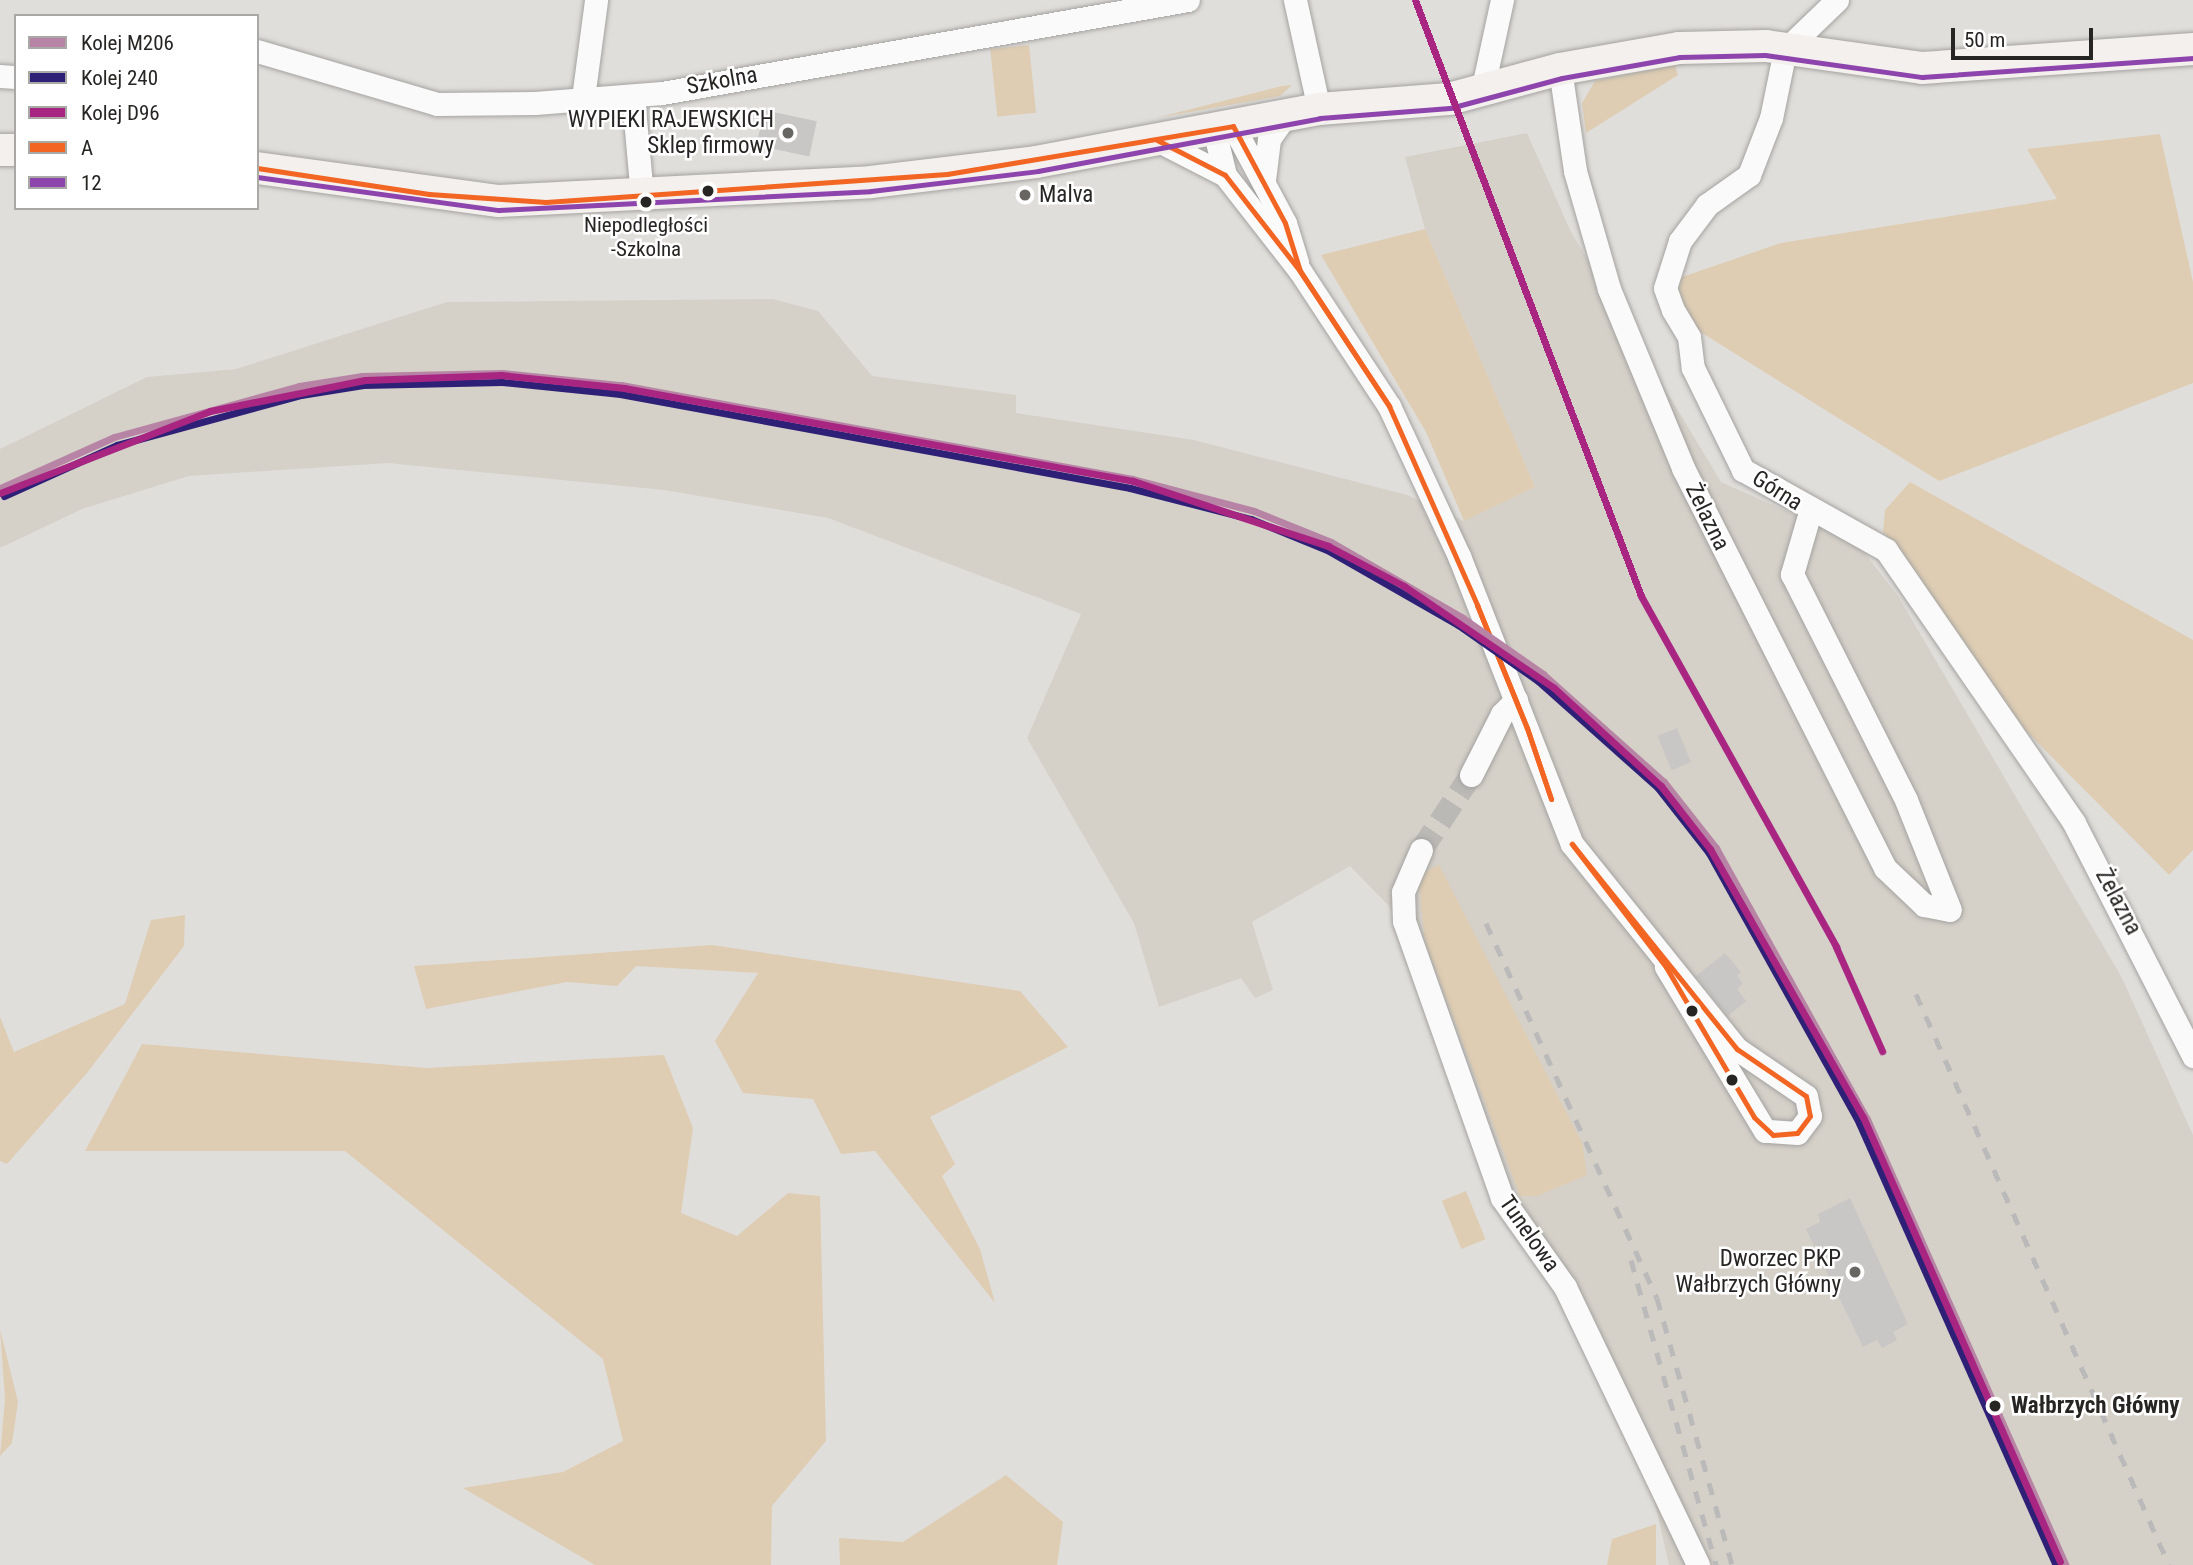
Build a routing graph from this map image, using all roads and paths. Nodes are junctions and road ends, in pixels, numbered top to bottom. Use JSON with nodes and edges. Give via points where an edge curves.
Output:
{"nodes":[{"id":1,"x":596,"y":0,"type":"edge"},
{"id":2,"x":1188,"y":0,"type":"edge"},
{"id":3,"x":1295,"y":0,"type":"edge"},
{"id":4,"x":1502,"y":0,"type":"edge"},
{"id":5,"x":1837,"y":0,"type":"edge"},
{"id":6,"x":2193,"y":48,"type":"edge"},
{"id":7,"x":1785,"y":50,"type":"junction"},
{"id":8,"x":259,"y":52,"type":"edge"},
{"id":9,"x":1560,"y":69,"type":"junction"},
{"id":10,"x":1483,"y":87,"type":"junction"},
{"id":11,"x":633,"y":97,"type":"junction"},
{"id":12,"x":583,"y":98,"type":"junction"},
{"id":13,"x":1319,"y":109,"type":"junction"},
{"id":14,"x":1286,"y":116,"type":"junction"},
{"id":15,"x":1223,"y":128,"type":"junction"},
{"id":16,"x":1157,"y":140,"type":"junction"},
{"id":17,"x":259,"y":168,"type":"edge"},
{"id":18,"x":1225,"y":175,"type":"junction"},
{"id":19,"x":1265,"y":180,"type":"junction"},
{"id":20,"x":642,"y":195,"type":"junction"},
{"id":21,"x":1300,"y":271,"type":"junction"},
{"id":22,"x":1810,"y":512,"type":"junction"},
{"id":23,"x":1516,"y":700,"type":"junction"},
{"id":24,"x":1471,"y":775,"type":"tunnel mouth"},
{"id":25,"x":1420,"y":850,"type":"tunnel mouth"},
{"id":26,"x":1950,"y":910,"type":"joint"},
{"id":27,"x":1666,"y":967,"type":"junction"},
{"id":28,"x":2193,"y":1056,"type":"edge"},
{"id":29,"x":1698,"y":1565,"type":"edge"}],
"edges":[{"from":1,"to":12,"type":"street"},
{"from":2,"to":11,"type":"street","name":"Szkolna"},
{"from":3,"to":13,"type":"street"},
{"from":4,"to":10,"type":"street"},
{"from":5,"to":7,"type":"street"},
{"from":6,"to":7,"type":"main road","via":[[1922,68]]},
{"from":7,"to":9,"type":"main road","via":[[1679,48]]},
{"from":7,"to":22,"type":"street","name":"Górna","via":[[1759,157],[1749,175],[1691,224],[1665,288],[1689,337],[1693,368],[1728,447],[1743,470]]},
{"from":8,"to":12,"type":"street","name":"Szkolna","via":[[437,104]]},
{"from":9,"to":10,"type":"main road"},
{"from":9,"to":26,"type":"street","name":"Żelazna","via":[[1575,171],[1609,289],[1683,468],[1885,868],[1924,905]]},
{"from":10,"to":13,"type":"main road","via":[[1449,99]]},
{"from":11,"to":12,"type":"street","name":"Szkolna"},
{"from":11,"to":20,"type":"street"},
{"from":13,"to":14,"type":"main road"},
{"from":14,"to":15,"type":"main road"},
{"from":14,"to":19,"type":"street","via":[[1269,139]]},
{"from":15,"to":16,"type":"main road"},
{"from":15,"to":18,"type":"street"},
{"from":15,"to":19,"type":"street"},
{"from":16,"to":18,"type":"street"},
{"from":16,"to":20,"type":"main road","via":[[947,174]]},
{"from":17,"to":20,"type":"main road","via":[[499,201]]},
{"from":18,"to":21,"type":"street"},
{"from":19,"to":21,"type":"street"},
{"from":21,"to":23,"type":"street","via":[[1389,406],[1459,556]]},
{"from":22,"to":26,"type":"street","name":"Górna","via":[[1792,574],[1906,800]]},
{"from":22,"to":28,"type":"street","name":"Żelazna","via":[[1834,519],[1886,550],[2074,823],[2125,913]]},
{"from":23,"to":24,"type":"street","via":[[1502,714]]},
{"from":23,"to":27,"type":"street","via":[[1572,844]]},
{"from":25,"to":29,"type":"street","name":"Tunelowa","via":[[1403,892],[1404,921],[1502,1198],[1564,1287]]},
{"from":27,"to":27,"type":"street","via":[[1765,1131],[1784,1136],[1797,1133],[1810,1116],[1806,1096],[1737,1049]]}]}
